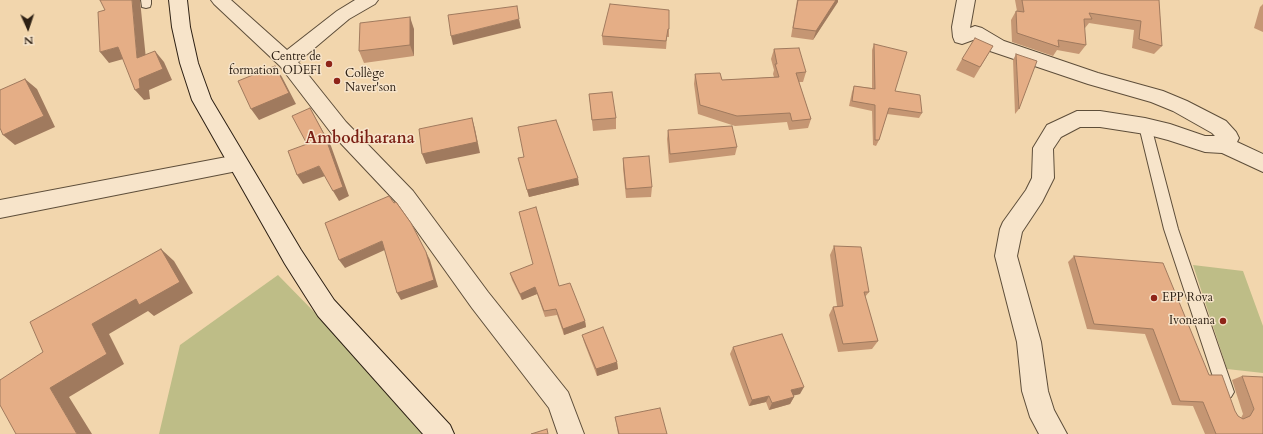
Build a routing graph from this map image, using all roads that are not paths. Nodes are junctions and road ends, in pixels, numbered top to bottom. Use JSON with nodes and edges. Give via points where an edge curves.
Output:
{"nodes":[{"id":1,"x":178,"y":0,"type":"edge"},
{"id":2,"x":220,"y":0,"type":"edge"},
{"id":3,"x":369,"y":0,"type":"edge"},
{"id":4,"x":966,"y":0,"type":"edge"},
{"id":5,"x":286,"y":61,"type":"junction"},
{"id":6,"x":1145,"y":126,"type":"junction"},
{"id":7,"x":1224,"y":145,"type":"junction"},
{"id":8,"x":237,"y":163,"type":"junction"},
{"id":9,"x":1263,"y":164,"type":"edge"},
{"id":10,"x":0,"y":209,"type":"edge"},
{"id":11,"x":1231,"y":407,"type":"edge"},
{"id":12,"x":441,"y":434,"type":"edge"},
{"id":13,"x":571,"y":434,"type":"edge"},
{"id":14,"x":1054,"y":434,"type":"edge"}],
"edges":[{"from":1,"to":8,"type":"street","via":[[189,63],[199,92]]},
{"from":2,"to":5,"type":"street"},
{"from":3,"to":5,"type":"street","via":[[343,15]]},
{"from":4,"to":7,"type":"street","via":[[961,27],[962,37],[975,33],[997,46],[1095,79],[1156,96],[1219,127],[1229,138]]},
{"from":5,"to":13,"type":"street","via":[[339,128],[405,198],[559,401]]},
{"from":6,"to":7,"type":"street","via":[[1205,144]]},
{"from":6,"to":11,"type":"lane","via":[[1171,229]]},
{"from":6,"to":14,"type":"street","via":[[1100,119],[1077,119],[1054,131],[1043,148],[1043,178],[1011,229],[1006,256],[1029,342],[1035,391],[1043,417]]},
{"from":7,"to":9,"type":"street"},
{"from":8,"to":10,"type":"street"},
{"from":8,"to":12,"type":"street","via":[[326,308]]}]}
